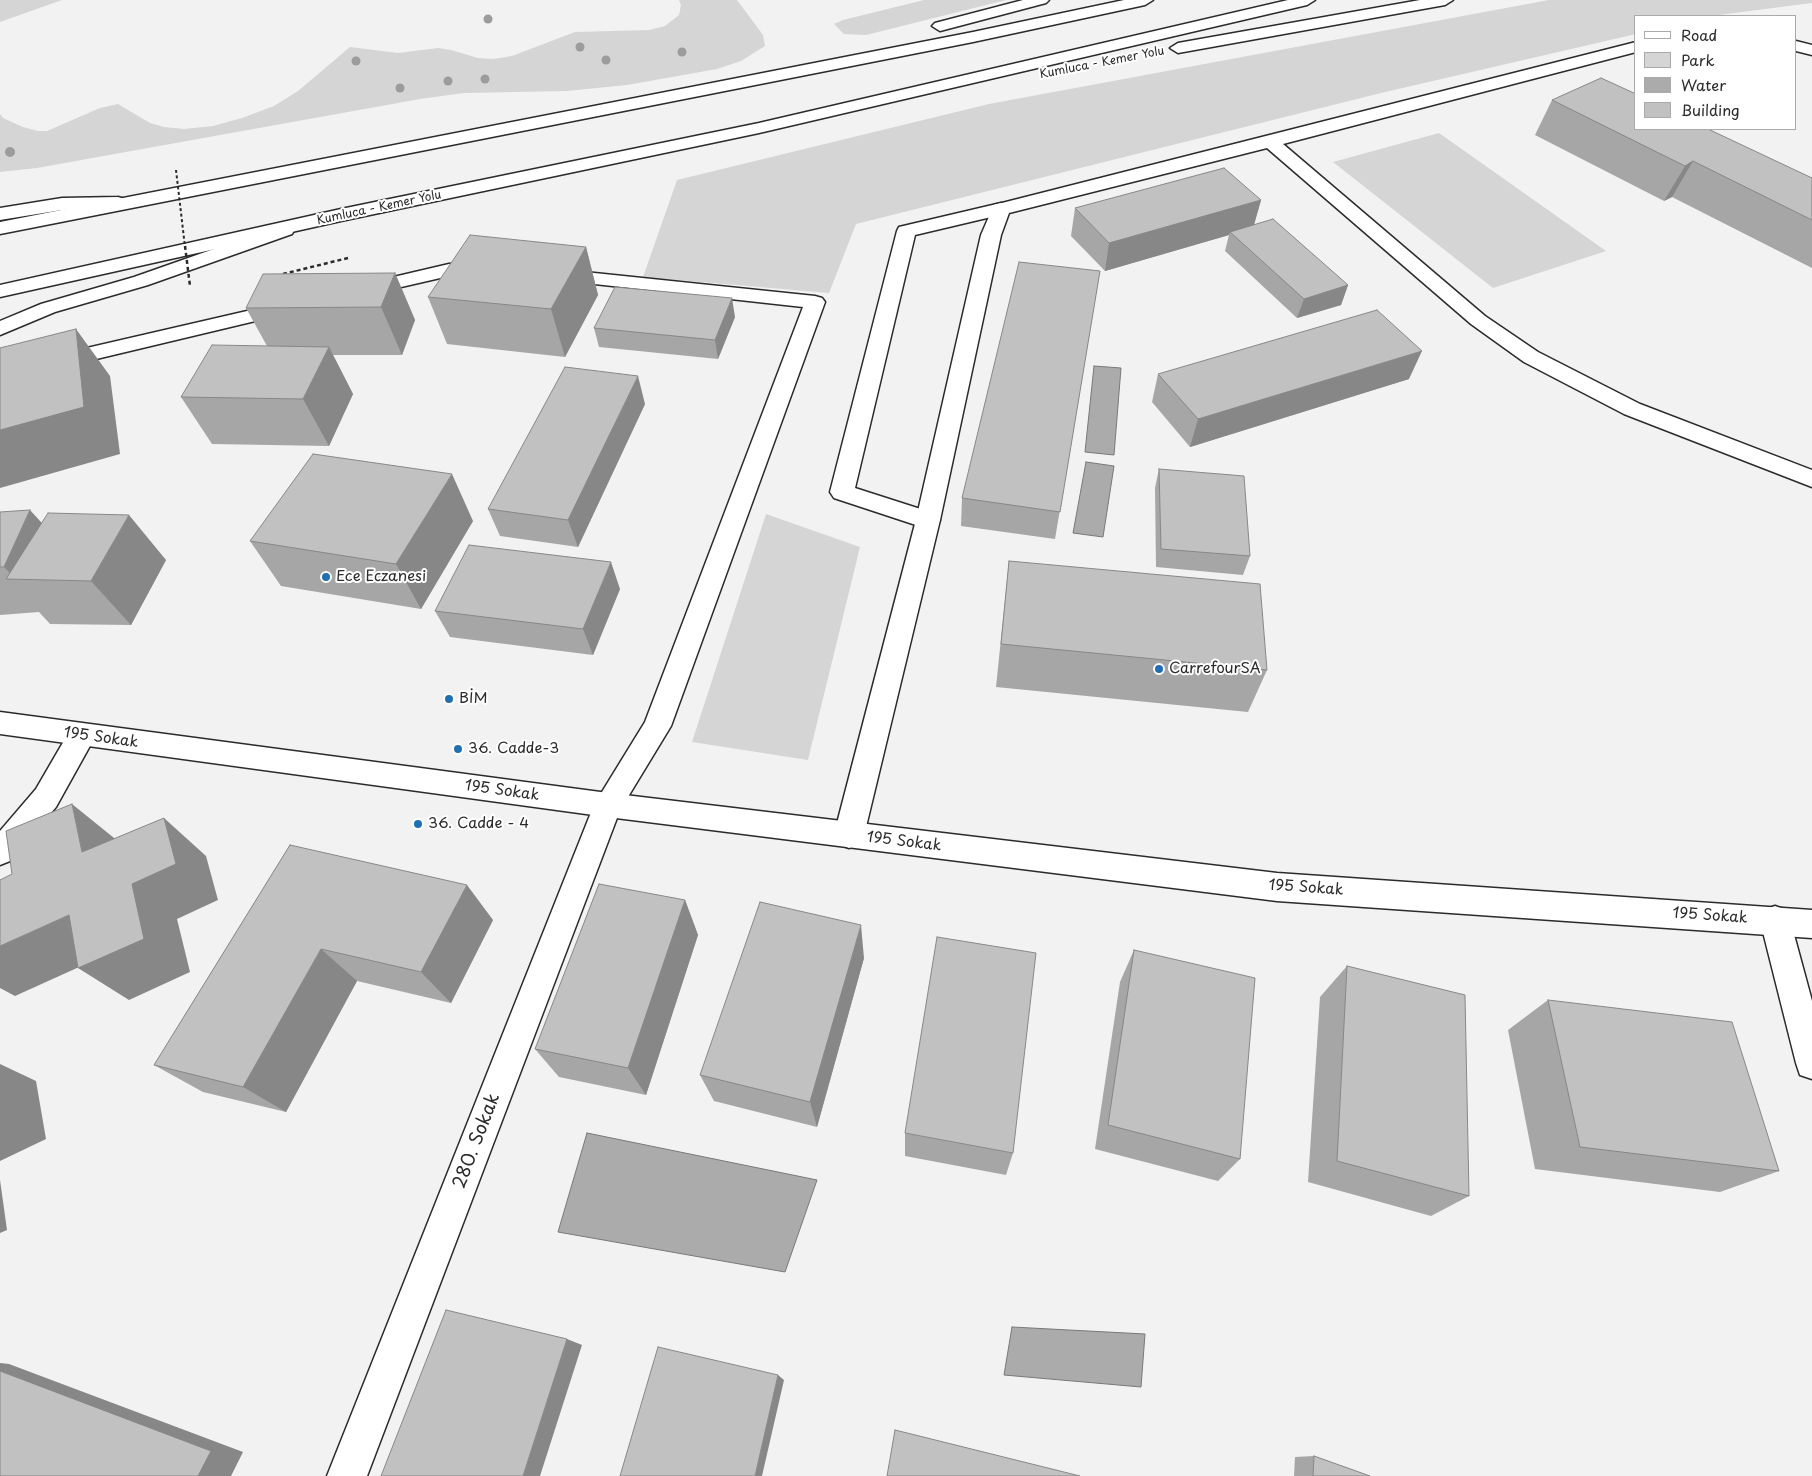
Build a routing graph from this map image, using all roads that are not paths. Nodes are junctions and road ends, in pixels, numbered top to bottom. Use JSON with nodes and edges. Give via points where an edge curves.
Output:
{"nodes":[{"id":1,"x":1041,"y":0,"type":"edge"},
{"id":2,"x":1145,"y":0,"type":"edge"},
{"id":3,"x":1307,"y":0,"type":"edge"},
{"id":4,"x":1445,"y":0,"type":"edge"},
{"id":5,"x":926,"y":29,"type":"dead end"},
{"id":6,"x":907,"y":34,"type":"dead end"},
{"id":7,"x":1797,"y":46,"type":"edge"},
{"id":8,"x":1634,"y":48,"type":"edge"},
{"id":9,"x":1812,"y":50,"type":"edge"},
{"id":10,"x":1164,"y":51,"type":"dead end"},
{"id":11,"x":1135,"y":56,"type":"dead end"},
{"id":12,"x":716,"y":86,"type":"junction"},
{"id":13,"x":759,"y":128,"type":"junction"},
{"id":14,"x":1270,"y":142,"type":"junction"},
{"id":15,"x":118,"y":203,"type":"junction"},
{"id":16,"x":1001,"y":209,"type":"junction"},
{"id":17,"x":0,"y":214,"type":"edge"},
{"id":18,"x":0,"y":228,"type":"edge"},
{"id":19,"x":285,"y":230,"type":"junction"},
{"id":20,"x":500,"y":269,"type":"edge"},
{"id":21,"x":540,"y":274,"type":"edge"},
{"id":22,"x":0,"y":291,"type":"edge"},
{"id":23,"x":344,"y":294,"type":"edge"},
{"id":24,"x":306,"y":303,"type":"edge"},
{"id":25,"x":0,"y":329,"type":"edge"},
{"id":26,"x":0,"y":376,"type":"edge"},
{"id":27,"x":1812,"y":479,"type":"edge"},
{"id":28,"x":928,"y":520,"type":"junction"},
{"id":29,"x":0,"y":723,"type":"edge"},
{"id":30,"x":82,"y":735,"type":"junction"},
{"id":31,"x":608,"y":805,"type":"junction"},
{"id":32,"x":849,"y":835,"type":"junction"},
{"id":33,"x":0,"y":852,"type":"edge"},
{"id":34,"x":1775,"y":920,"type":"junction"},
{"id":35,"x":1812,"y":924,"type":"edge"},
{"id":36,"x":1812,"y":1063,"type":"edge"},
{"id":37,"x":347,"y":1476,"type":"edge"}],
"edges":[{"from":1,"to":5,"type":"main road"},
{"from":2,"to":12,"type":"main road"},
{"from":3,"to":13,"type":"main road","name":"Kumluca - Kemer Yolu"},
{"from":4,"to":10,"type":"main road","name":"Kumluca - Kemer Yolu"},
{"from":6,"to":12,"type":"main road"},
{"from":7,"to":9,"type":"main road"},
{"from":8,"to":14,"type":"main road"},
{"from":11,"to":13,"type":"main road","name":"Kumluca - Kemer Yolu"},
{"from":12,"to":15,"type":"main road"},
{"from":13,"to":19,"type":"main road","name":"Kumluca - Kemer Yolu","via":[[342,215]]},
{"from":14,"to":16,"type":"main road"},
{"from":14,"to":27,"type":"main road","via":[[1478,320],[1532,357],[1632,409]]},
{"from":15,"to":17,"type":"main road","via":[[62,204]]},
{"from":15,"to":18,"type":"main road"},
{"from":16,"to":28,"type":"main road","via":[[992,235]]},
{"from":16,"to":28,"type":"main road","via":[[906,231],[842,492]]},
{"from":19,"to":22,"type":"main road","name":"Kumluca - Kemer Yolu"},
{"from":19,"to":25,"type":"main road","via":[[142,281],[48,308]]},
{"from":20,"to":23,"type":"main road","via":[[448,270]]},
{"from":21,"to":31,"type":"main road","name":"280. Sokak","via":[[815,302],[657,726]]},
{"from":24,"to":26,"type":"main road"},
{"from":28,"to":32,"type":"main road"},
{"from":29,"to":30,"type":"main road","name":"195 Sokak"},
{"from":30,"to":31,"type":"main road","name":"195 Sokak"},
{"from":30,"to":33,"type":"main road","via":[[46,798]]},
{"from":31,"to":32,"type":"main road","name":"195 Sokak"},
{"from":31,"to":37,"type":"main road","name":"280. Sokak"},
{"from":32,"to":34,"type":"main road","name":"195 Sokak","via":[[1277,887]]},
{"from":34,"to":35,"type":"main road","name":"195 Sokak"},
{"from":34,"to":36,"type":"main road"}]}
